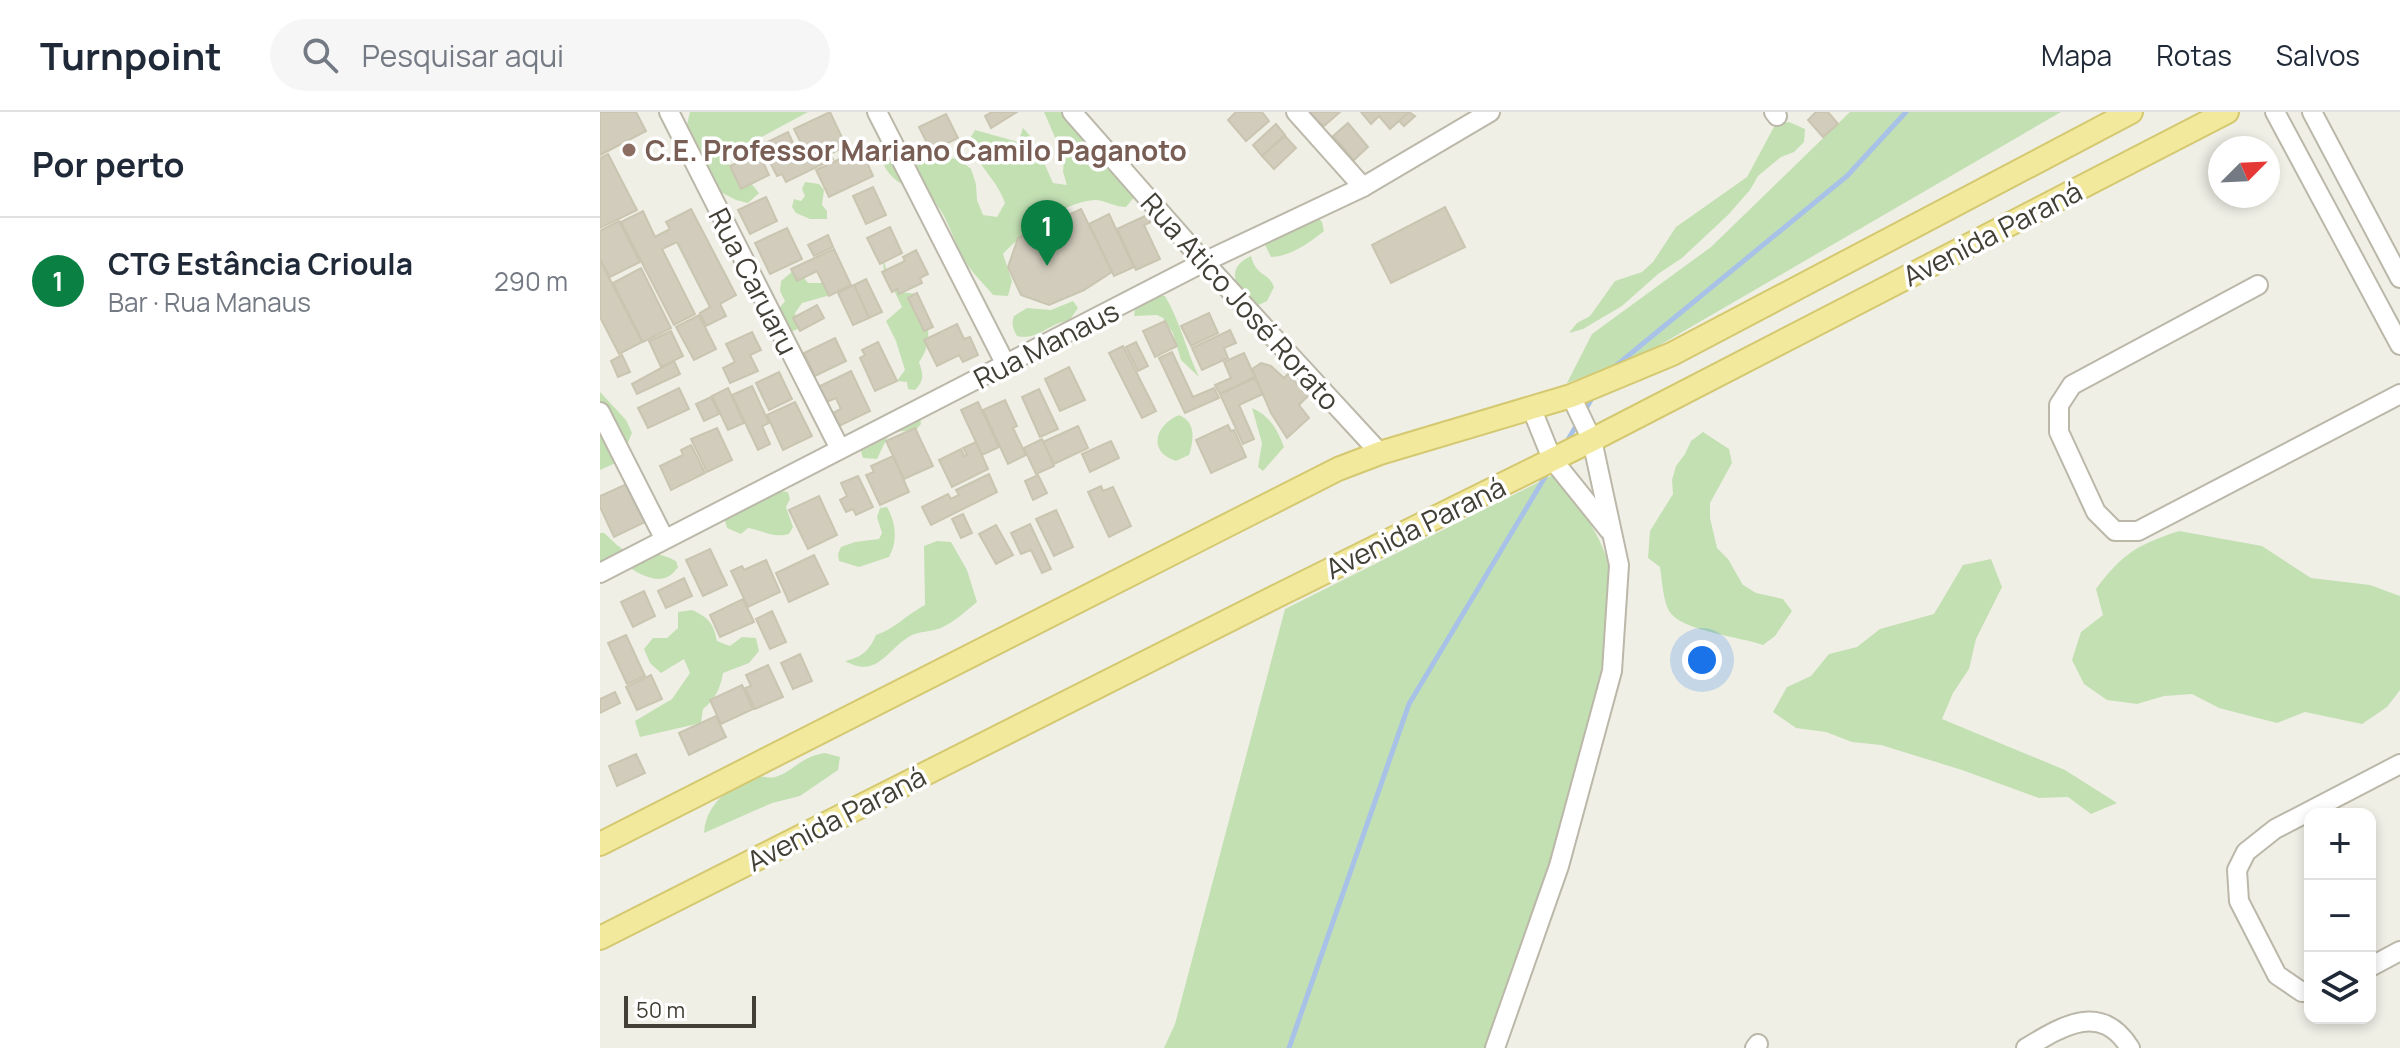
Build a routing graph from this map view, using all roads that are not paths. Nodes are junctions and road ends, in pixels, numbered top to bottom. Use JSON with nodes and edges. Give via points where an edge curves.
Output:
{"nodes":[{"id":1,"x":669,"y":112,"type":"edge"},
{"id":2,"x":877,"y":112,"type":"edge"},
{"id":3,"x":1072,"y":112,"type":"edge"},
{"id":4,"x":1296,"y":112,"type":"edge"},
{"id":5,"x":1490,"y":112,"type":"edge"},
{"id":6,"x":2131,"y":112,"type":"edge"},
{"id":7,"x":2227,"y":112,"type":"edge"},
{"id":8,"x":2275,"y":112,"type":"edge"},
{"id":9,"x":2312,"y":112,"type":"edge"},
{"id":10,"x":1363,"y":187,"type":"junction"},
{"id":11,"x":2357,"y":196,"type":"junction"},
{"id":12,"x":2328,"y":211,"type":"junction"},
{"id":13,"x":1204,"y":262,"type":"junction"},
{"id":14,"x":2400,"y":280,"type":"edge"},
{"id":15,"x":2258,"y":285,"type":"dead end"},
{"id":16,"x":2374,"y":296,"type":"junction"},
{"id":17,"x":2400,"y":345,"type":"edge"},
{"id":18,"x":1006,"y":365,"type":"junction"},
{"id":19,"x":1579,"y":392,"type":"junction"},
{"id":20,"x":2400,"y":394,"type":"edge"},
{"id":21,"x":1531,"y":407,"type":"junction"},
{"id":22,"x":600,"y":412,"type":"edge"},
{"id":23,"x":1592,"y":440,"type":"junction"},
{"id":24,"x":840,"y":449,"type":"junction"},
{"id":25,"x":1380,"y":453,"type":"junction"},
{"id":26,"x":1552,"y":459,"type":"junction"},
{"id":27,"x":1614,"y":535,"type":"junction"},
{"id":28,"x":664,"y":538,"type":"junction"},
{"id":29,"x":600,"y":573,"type":"edge"},
{"id":30,"x":2400,"y":764,"type":"edge"},
{"id":31,"x":600,"y":844,"type":"edge"},
{"id":32,"x":600,"y":938,"type":"edge"},
{"id":33,"x":2400,"y":951,"type":"edge"},
{"id":34,"x":2376,"y":964,"type":"edge"},
{"id":35,"x":2304,"y":992,"type":"edge"},
{"id":36,"x":1495,"y":1048,"type":"edge"},
{"id":37,"x":2026,"y":1048,"type":"edge"},
{"id":38,"x":2130,"y":1048,"type":"edge"}],
"edges":[{"from":1,"to":24,"type":"street","name":"Rua Caruaru"},
{"from":2,"to":18,"type":"street"},
{"from":3,"to":13,"type":"street","name":"Rua Atico José Rorato"},
{"from":4,"to":10,"type":"street"},
{"from":5,"to":10,"type":"street","name":"Rua Manaus"},
{"from":6,"to":19,"type":"main road","name":"Avenida Paraná","via":[[1672,354]]},
{"from":7,"to":23,"type":"main road","name":"Avenida Paraná"},
{"from":8,"to":12,"type":"street"},
{"from":9,"to":11,"type":"street"},
{"from":10,"to":13,"type":"street","name":"Rua Manaus"},
{"from":11,"to":12,"type":"street"},
{"from":11,"to":14,"type":"street"},
{"from":12,"to":16,"type":"street"},
{"from":13,"to":18,"type":"street","name":"Rua Manaus"},
{"from":13,"to":25,"type":"street","name":"Rua Atico José Rorato"},
{"from":14,"to":16,"type":"street"},
{"from":15,"to":20,"type":"street","via":[[2072,385],[2059,405],[2059,432],[2096,512],[2115,531],[2138,531]]},
{"from":16,"to":17,"type":"street"},
{"from":18,"to":24,"type":"street","name":"Rua Manaus"},
{"from":19,"to":21,"type":"main road","name":"Avenida Paraná"},
{"from":19,"to":23,"type":"street"},
{"from":21,"to":25,"type":"main road","name":"Avenida Paraná"},
{"from":21,"to":26,"type":"street"},
{"from":22,"to":28,"type":"street"},
{"from":23,"to":26,"type":"main road","name":"Avenida Paraná"},
{"from":23,"to":27,"type":"street"},
{"from":24,"to":28,"type":"street","name":"Rua Manaus"},
{"from":25,"to":31,"type":"main road","name":"Avenida Paraná","via":[[1338,469]]},
{"from":26,"to":27,"type":"street"},
{"from":26,"to":32,"type":"main road","name":"Avenida Paraná"},
{"from":27,"to":36,"type":"street","via":[[1619,592],[1612,671],[1559,866]]},
{"from":28,"to":29,"type":"street","name":"Rua Manaus"},
{"from":30,"to":35,"type":"street","via":[[2275,829],[2246,852],[2237,870],[2239,901],[2277,975]]},
{"from":33,"to":34,"type":"street"},
{"from":37,"to":38,"type":"street","via":[[2069,1024],[2100,1021],[2118,1029]]}]}
